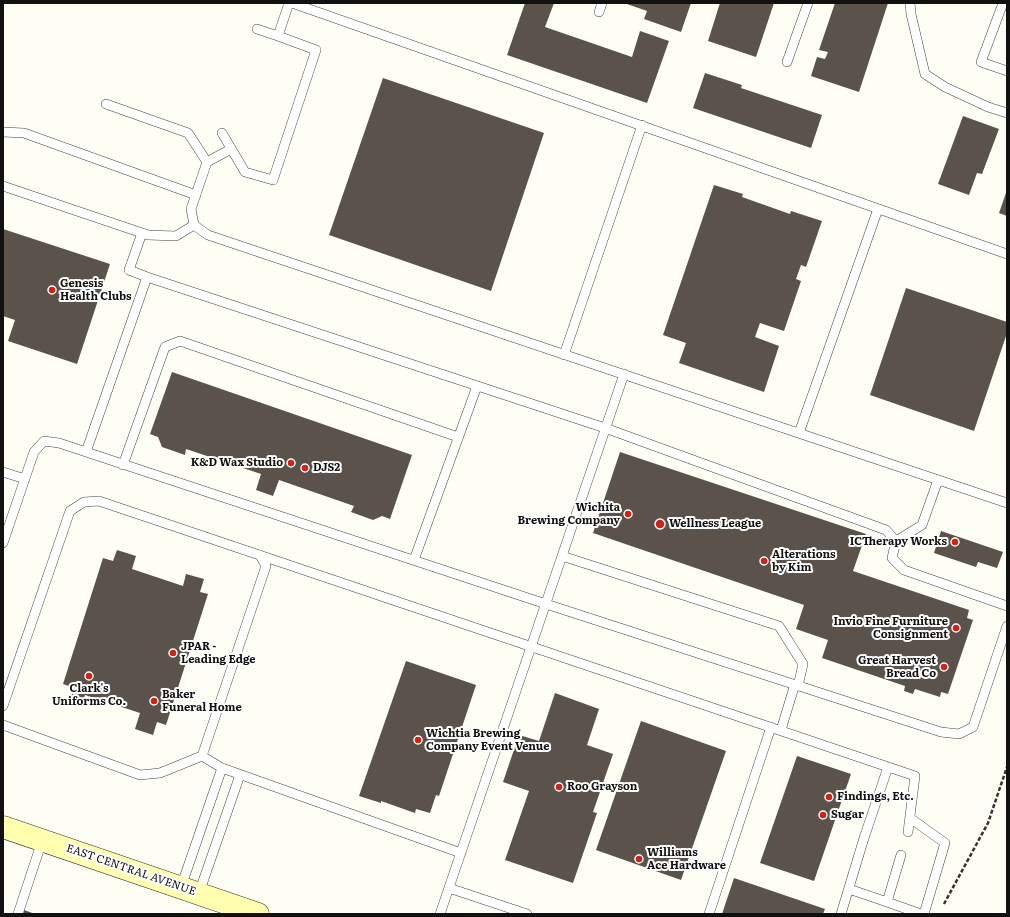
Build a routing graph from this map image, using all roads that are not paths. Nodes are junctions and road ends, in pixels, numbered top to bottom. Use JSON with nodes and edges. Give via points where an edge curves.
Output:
{"nodes":[{"id":1,"x":289,"y":3,"type":"edge"},
{"id":2,"x":292,"y":3,"type":"edge"},
{"id":3,"x":602,"y":3,"type":"edge"},
{"id":4,"x":808,"y":3,"type":"edge"},
{"id":5,"x":910,"y":3,"type":"edge"},
{"id":6,"x":1002,"y":3,"type":"edge"},
{"id":7,"x":599,"y":12,"type":"dead end"},
{"id":8,"x":257,"y":29,"type":"dead end"},
{"id":9,"x":278,"y":36,"type":"junction"},
{"id":10,"x":787,"y":62,"type":"dead end"},
{"id":11,"x":1007,"y":71,"type":"edge"},
{"id":12,"x":106,"y":104,"type":"dead end"},
{"id":13,"x":1007,"y":113,"type":"edge"},
{"id":14,"x":642,"y":126,"type":"junction"},
{"id":15,"x":3,"y":132,"type":"edge"},
{"id":16,"x":222,"y":133,"type":"dead end"},
{"id":17,"x":231,"y":149,"type":"junction"},
{"id":18,"x":207,"y":162,"type":"junction"},
{"id":19,"x":3,"y":186,"type":"edge"},
{"id":20,"x":196,"y":195,"type":"junction"},
{"id":21,"x":878,"y":208,"type":"junction"},
{"id":22,"x":194,"y":225,"type":"junction"},
{"id":23,"x":142,"y":233,"type":"junction"},
{"id":24,"x":1007,"y":254,"type":"edge"},
{"id":25,"x":147,"y":277,"type":"junction"},
{"id":26,"x":564,"y":354,"type":"junction"},
{"id":27,"x":624,"y":374,"type":"junction"},
{"id":28,"x":477,"y":386,"type":"junction"},
{"id":29,"x":605,"y":428,"type":"junction"},
{"id":30,"x":799,"y":433,"type":"junction"},
{"id":31,"x":458,"y":437,"type":"junction"},
{"id":32,"x":86,"y":452,"type":"junction"},
{"id":33,"x":123,"y":465,"type":"junction"},
{"id":34,"x":3,"y":472,"type":"edge"},
{"id":35,"x":25,"y":479,"type":"junction"},
{"id":36,"x":938,"y":480,"type":"junction"},
{"id":37,"x":1007,"y":503,"type":"edge"},
{"id":38,"x":896,"y":541,"type":"junction"},
{"id":39,"x":3,"y":543,"type":"edge"},
{"id":40,"x":260,"y":555,"type":"junction"},
{"id":41,"x":562,"y":556,"type":"junction"},
{"id":42,"x":414,"y":560,"type":"junction"},
{"id":43,"x":546,"y":604,"type":"junction"},
{"id":44,"x":1007,"y":606,"type":"edge"},
{"id":45,"x":1007,"y":626,"type":"edge"},
{"id":46,"x":531,"y":647,"type":"junction"},
{"id":47,"x":797,"y":685,"type":"junction"},
{"id":48,"x":3,"y":706,"type":"edge"},
{"id":49,"x":3,"y":725,"type":"edge"},
{"id":50,"x":771,"y":727,"type":"junction"},
{"id":51,"x":781,"y":730,"type":"junction"},
{"id":52,"x":202,"y":756,"type":"junction"},
{"id":53,"x":888,"y":767,"type":"junction"},
{"id":54,"x":222,"y":768,"type":"junction"},
{"id":55,"x":240,"y":775,"type":"junction"},
{"id":56,"x":910,"y":818,"type":"junction"},
{"id":57,"x":3,"y":826,"type":"edge"},
{"id":58,"x":908,"y":832,"type":"dead end"},
{"id":59,"x":42,"y":839,"type":"junction"},
{"id":60,"x":461,"y":853,"type":"junction"},
{"id":61,"x":901,"y":855,"type":"dead end"},
{"id":62,"x":449,"y":888,"type":"junction"},
{"id":63,"x":848,"y":889,"type":"junction"},
{"id":64,"x":190,"y":890,"type":"junction"},
{"id":65,"x":887,"y":902,"type":"junction"},
{"id":66,"x":18,"y":914,"type":"edge"},
{"id":67,"x":258,"y":914,"type":"edge"},
{"id":68,"x":440,"y":914,"type":"edge"},
{"id":69,"x":527,"y":914,"type":"edge"},
{"id":70,"x":709,"y":914,"type":"edge"},
{"id":71,"x":841,"y":914,"type":"edge"},
{"id":72,"x":922,"y":914,"type":"edge"}],
"edges":[{"from":1,"to":9,"type":"lane"},
{"from":2,"to":14,"type":"lane"},
{"from":3,"to":7,"type":"lane"},
{"from":4,"to":10,"type":"lane"},
{"from":5,"to":13,"type":"lane","via":[[925,74],[945,87]]},
{"from":6,"to":11,"type":"lane","via":[[981,62]]},
{"from":8,"to":9,"type":"lane"},
{"from":9,"to":17,"type":"lane","via":[[316,50],[273,180],[245,172]]},
{"from":12,"to":18,"type":"lane","via":[[188,133]]},
{"from":14,"to":21,"type":"lane"},
{"from":14,"to":26,"type":"lane"},
{"from":15,"to":20,"type":"lane","via":[[24,133]]},
{"from":16,"to":17,"type":"lane"},
{"from":17,"to":18,"type":"lane"},
{"from":18,"to":20,"type":"lane"},
{"from":19,"to":23,"type":"lane"},
{"from":20,"to":22,"type":"lane","via":[[191,209]]},
{"from":21,"to":24,"type":"lane"},
{"from":21,"to":30,"type":"lane"},
{"from":22,"to":23,"type":"lane","via":[[176,236]]},
{"from":22,"to":26,"type":"lane","via":[[208,235]]},
{"from":23,"to":25,"type":"lane","via":[[129,270]]},
{"from":25,"to":28,"type":"lane"},
{"from":25,"to":32,"type":"lane"},
{"from":26,"to":27,"type":"lane"},
{"from":27,"to":29,"type":"lane"},
{"from":27,"to":30,"type":"lane"},
{"from":28,"to":29,"type":"lane"},
{"from":28,"to":31,"type":"lane"},
{"from":29,"to":38,"type":"lane","via":[[886,530]]},
{"from":29,"to":41,"type":"lane"},
{"from":30,"to":36,"type":"lane"},
{"from":31,"to":33,"type":"lane","via":[[180,341],[165,347]]},
{"from":31,"to":42,"type":"lane"},
{"from":32,"to":33,"type":"lane"},
{"from":32,"to":35,"type":"lane","via":[[44,441],[34,452]]},
{"from":33,"to":42,"type":"lane"},
{"from":34,"to":35,"type":"lane"},
{"from":35,"to":39,"type":"lane"},
{"from":36,"to":37,"type":"lane"},
{"from":36,"to":38,"type":"lane","via":[[922,525]]},
{"from":38,"to":44,"type":"lane","via":[[892,558],[904,570]]},
{"from":40,"to":46,"type":"lane"},
{"from":40,"to":48,"type":"lane","via":[[99,502],[84,502],[70,511]]},
{"from":40,"to":52,"type":"lane","via":[[266,566]]},
{"from":41,"to":43,"type":"lane"},
{"from":41,"to":47,"type":"lane","via":[[779,626],[803,664]]},
{"from":42,"to":43,"type":"lane"},
{"from":43,"to":46,"type":"lane"},
{"from":43,"to":47,"type":"lane"},
{"from":45,"to":47,"type":"lane","via":[[973,727],[959,734],[941,732]]},
{"from":46,"to":50,"type":"lane"},
{"from":46,"to":60,"type":"lane"},
{"from":47,"to":51,"type":"lane"},
{"from":49,"to":52,"type":"lane","via":[[140,775],[160,773]]},
{"from":50,"to":51,"type":"lane"},
{"from":50,"to":70,"type":"lane"},
{"from":51,"to":53,"type":"lane"},
{"from":52,"to":54,"type":"lane"},
{"from":53,"to":56,"type":"lane","via":[[915,776]]},
{"from":53,"to":63,"type":"lane"},
{"from":54,"to":55,"type":"lane"},
{"from":54,"to":64,"type":"lane"},
{"from":55,"to":60,"type":"lane"},
{"from":55,"to":64,"type":"lane"},
{"from":56,"to":58,"type":"lane"},
{"from":56,"to":72,"type":"lane","via":[[946,843]]},
{"from":57,"to":59,"type":"main road","name":"EAST CENTRAL AVENUE"},
{"from":59,"to":64,"type":"main road","name":"EAST CENTRAL AVENUE"},
{"from":59,"to":66,"type":"lane"},
{"from":60,"to":62,"type":"lane"},
{"from":61,"to":65,"type":"lane"},
{"from":62,"to":68,"type":"lane"},
{"from":62,"to":69,"type":"lane"},
{"from":63,"to":65,"type":"lane"},
{"from":63,"to":71,"type":"lane"},
{"from":64,"to":67,"type":"main road","name":"EAST CENTRAL AVENUE"},
{"from":65,"to":72,"type":"lane"}]}
